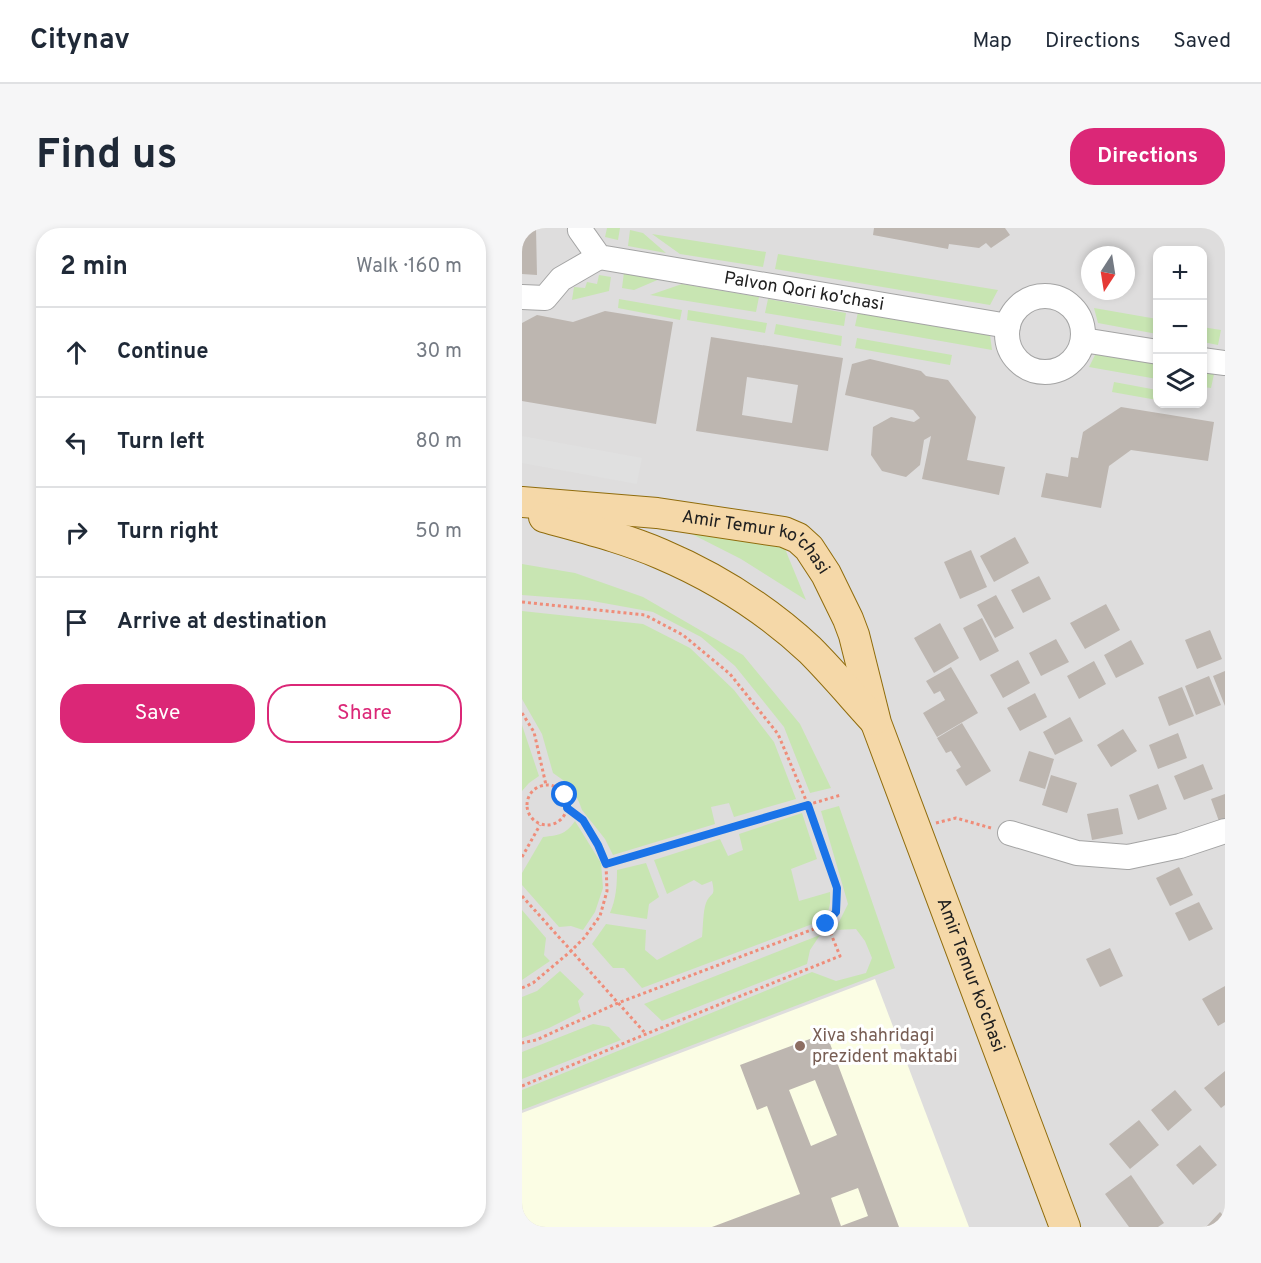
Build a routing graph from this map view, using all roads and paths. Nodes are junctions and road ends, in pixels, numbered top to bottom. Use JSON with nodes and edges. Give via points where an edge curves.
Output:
{"nodes":[{"id":1,"x":581,"y":228,"type":"edge"},
{"id":2,"x":599,"y":257,"type":"junction"},
{"id":3,"x":522,"y":297,"type":"edge"},
{"id":4,"x":1008,"y":326,"type":"junction"},
{"id":5,"x":1083,"y":340,"type":"junction"},
{"id":6,"x":1153,"y":351,"type":"edge"},
{"id":7,"x":1207,"y":361,"type":"edge"},
{"id":8,"x":1225,"y":363,"type":"edge"},
{"id":9,"x":522,"y":502,"type":"edge"},
{"id":10,"x":522,"y":511,"type":"edge"},
{"id":11,"x":522,"y":602,"type":"edge"},
{"id":12,"x":522,"y":713,"type":"edge"},
{"id":13,"x":876,"y":723,"type":"junction"},
{"id":14,"x":546,"y":784,"type":"junction"},
{"id":15,"x":841,"y":795,"type":"dead end"},
{"id":16,"x":524,"y":803,"type":"edge"},
{"id":17,"x":808,"y":805,"type":"junction"},
{"id":18,"x":567,"y":808,"type":"junction"},
{"id":19,"x":936,"y":823,"type":"dead end"},
{"id":20,"x":541,"y":824,"type":"junction"},
{"id":21,"x":1225,"y":831,"type":"edge"},
{"id":22,"x":1010,"y":833,"type":"joint"},
{"id":23,"x":522,"y":857,"type":"edge"},
{"id":24,"x":606,"y":864,"type":"junction"},
{"id":25,"x":522,"y":896,"type":"edge"},
{"id":26,"x":826,"y":924,"type":"junction"},
{"id":27,"x":571,"y":951,"type":"junction"},
{"id":28,"x":522,"y":988,"type":"edge"},
{"id":29,"x":618,"y":1003,"type":"junction"},
{"id":30,"x":646,"y":1034,"type":"junction"},
{"id":31,"x":522,"y":1044,"type":"edge"},
{"id":32,"x":522,"y":1086,"type":"edge"},
{"id":33,"x":1065,"y":1227,"type":"edge"}],
"edges":[{"from":1,"to":2,"type":"street"},
{"from":2,"to":3,"type":"street","via":[[561,279],[545,298]]},
{"from":2,"to":4,"type":"street","name":"Palvon Qori ko'chasi"},
{"from":4,"to":5,"type":"street","via":[[1015,310],[1025,302],[1050,297],[1062,300],[1079,316]]},
{"from":4,"to":5,"type":"street","via":[[1010,348],[1016,359],[1039,372],[1051,372],[1072,361]]},
{"from":5,"to":6,"type":"street"},
{"from":7,"to":8,"type":"street"},
{"from":9,"to":13,"type":"main road","name":"Amir Temur ko'chasi","via":[[657,513],[784,532],[798,538],[818,561],[842,603]]},
{"from":10,"to":13,"type":"main road","name":"Amir Temur ko'chasi","via":[[661,554],[716,581],[810,650]]},
{"from":11,"to":17,"type":"path","via":[[645,615],[683,634],[730,674],[778,734]]},
{"from":12,"to":14,"type":"path","via":[[534,732]]},
{"from":13,"to":33,"type":"main road","name":"Amir Temur ko'chasi"},
{"from":14,"to":16,"type":"path","via":[[535,788]]},
{"from":14,"to":18,"type":"path","via":[[565,795]]},
{"from":15,"to":17,"type":"path"},
{"from":16,"to":20,"type":"path","via":[[530,817]]},
{"from":17,"to":24,"type":"path"},
{"from":17,"to":26,"type":"path","via":[[837,888],[836,912]]},
{"from":18,"to":20,"type":"path","via":[[555,824]]},
{"from":18,"to":24,"type":"path","via":[[583,820]]},
{"from":19,"to":22,"type":"path","via":[[956,818]]},
{"from":20,"to":23,"type":"path"},
{"from":21,"to":22,"type":"street","via":[[1180,846],[1128,856],[1077,853]]},
{"from":24,"to":27,"type":"path","via":[[607,891],[600,916]]},
{"from":25,"to":27,"type":"path"},
{"from":26,"to":29,"type":"path"},
{"from":26,"to":30,"type":"path","via":[[840,956]]},
{"from":27,"to":28,"type":"path"},
{"from":27,"to":29,"type":"path"},
{"from":29,"to":30,"type":"path"},
{"from":29,"to":31,"type":"path"},
{"from":30,"to":32,"type":"path"}]}
